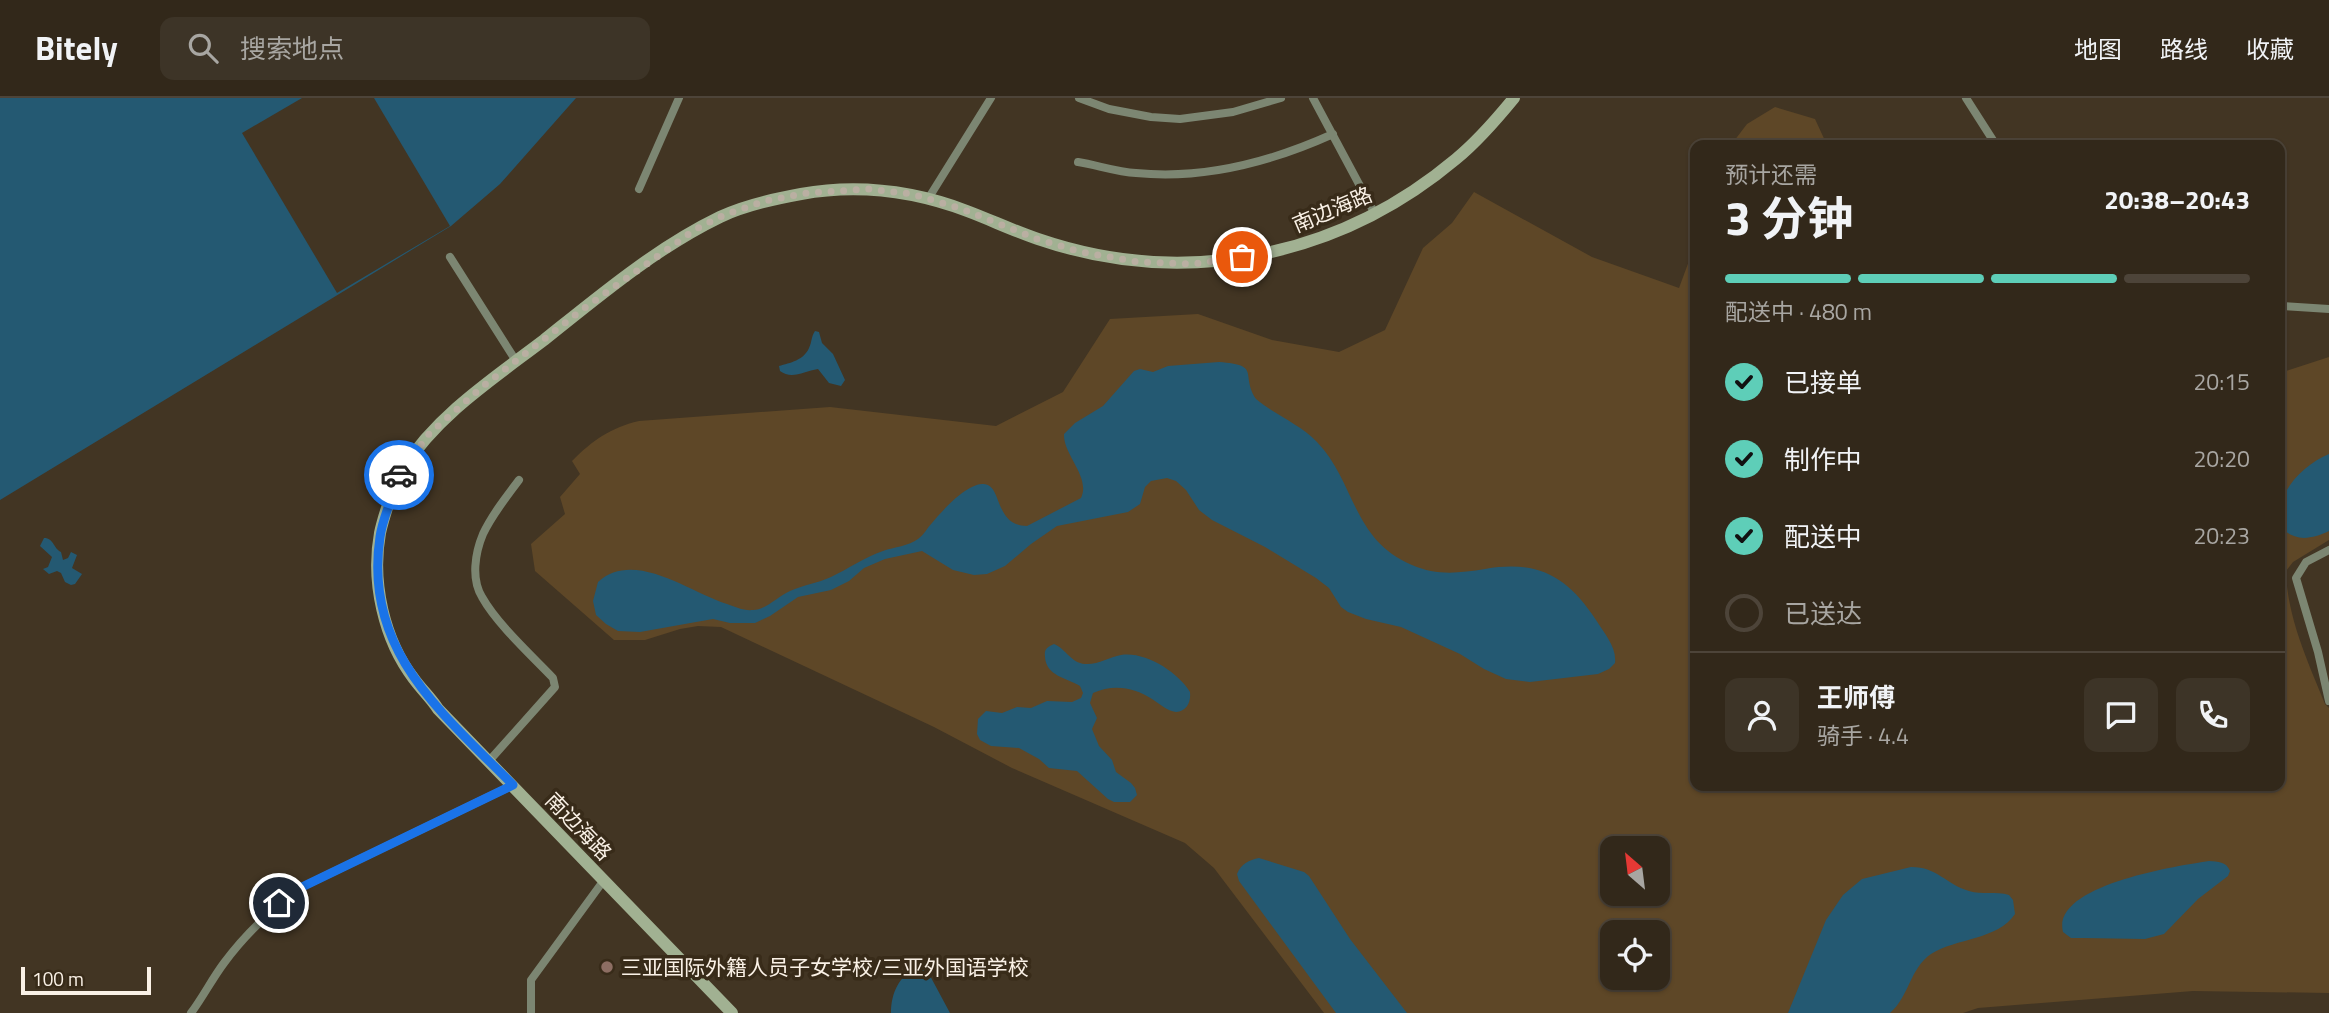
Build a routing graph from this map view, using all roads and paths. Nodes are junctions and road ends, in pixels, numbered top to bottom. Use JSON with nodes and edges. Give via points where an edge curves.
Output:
{"nodes":[{"id":1,"x":679,"y":98,"type":"edge"},
{"id":2,"x":991,"y":98,"type":"edge"},
{"id":3,"x":1079,"y":98,"type":"edge"},
{"id":4,"x":1281,"y":98,"type":"edge"},
{"id":5,"x":1312,"y":98,"type":"edge"},
{"id":6,"x":1514,"y":98,"type":"edge"},
{"id":7,"x":1966,"y":98,"type":"edge"},
{"id":8,"x":1334,"y":134,"type":"junction"},
{"id":9,"x":1993,"y":140,"type":"edge"},
{"id":10,"x":1078,"y":162,"type":"dead end"},
{"id":11,"x":639,"y":189,"type":"dead end"},
{"id":12,"x":928,"y":200,"type":"junction"},
{"id":13,"x":1375,"y":214,"type":"junction"},
{"id":14,"x":450,"y":257,"type":"dead end"},
{"id":15,"x":2285,"y":306,"type":"edge"},
{"id":16,"x":2329,"y":309,"type":"edge"},
{"id":17,"x":516,"y":361,"type":"junction"},
{"id":18,"x":519,"y":480,"type":"dead end"},
{"id":19,"x":2329,"y":550,"type":"edge"},
{"id":20,"x":2329,"y":701,"type":"edge"},
{"id":21,"x":489,"y":761,"type":"junction"},
{"id":22,"x":513,"y":785,"type":"junction"},
{"id":23,"x":604,"y":880,"type":"junction"},
{"id":24,"x":191,"y":1013,"type":"edge"},
{"id":25,"x":531,"y":1013,"type":"edge"},
{"id":26,"x":732,"y":1013,"type":"edge"}],
"edges":[{"from":1,"to":11,"type":"street"},
{"from":2,"to":12,"type":"street"},
{"from":3,"to":4,"type":"street","via":[[1109,109],[1180,119],[1233,112]]},
{"from":5,"to":8,"type":"street"},
{"from":6,"to":13,"type":"street","name":"南边海路","via":[[1456,160]]},
{"from":7,"to":9,"type":"street"},
{"from":8,"to":10,"type":"street","via":[[1281,155],[1217,171],[1135,173]]},
{"from":8,"to":13,"type":"street"},
{"from":12,"to":13,"type":"street","name":"南边海路","via":[[1081,252],[1138,262],[1192,264],[1287,249]]},
{"from":12,"to":17,"type":"street","name":"南边海路","via":[[869,189],[807,193],[724,215],[645,263]]},
{"from":14,"to":17,"type":"street"},
{"from":15,"to":16,"type":"street"},
{"from":17,"to":21,"type":"street","name":"南边海路","via":[[429,434],[400,472],[380,533],[377,559],[383,615],[400,655],[438,709]]},
{"from":18,"to":21,"type":"street","via":[[482,537],[476,580],[481,596],[553,678],[555,687]]},
{"from":19,"to":20,"type":"street","via":[[2306,562],[2296,578]]},
{"from":21,"to":22,"type":"street","name":"南边海路"},
{"from":22,"to":23,"type":"street","name":"南边海路"},
{"from":22,"to":24,"type":"street","via":[[302,887],[279,903],[249,931]]},
{"from":23,"to":25,"type":"street","via":[[531,980]]},
{"from":23,"to":26,"type":"street","name":"南边海路"}]}
